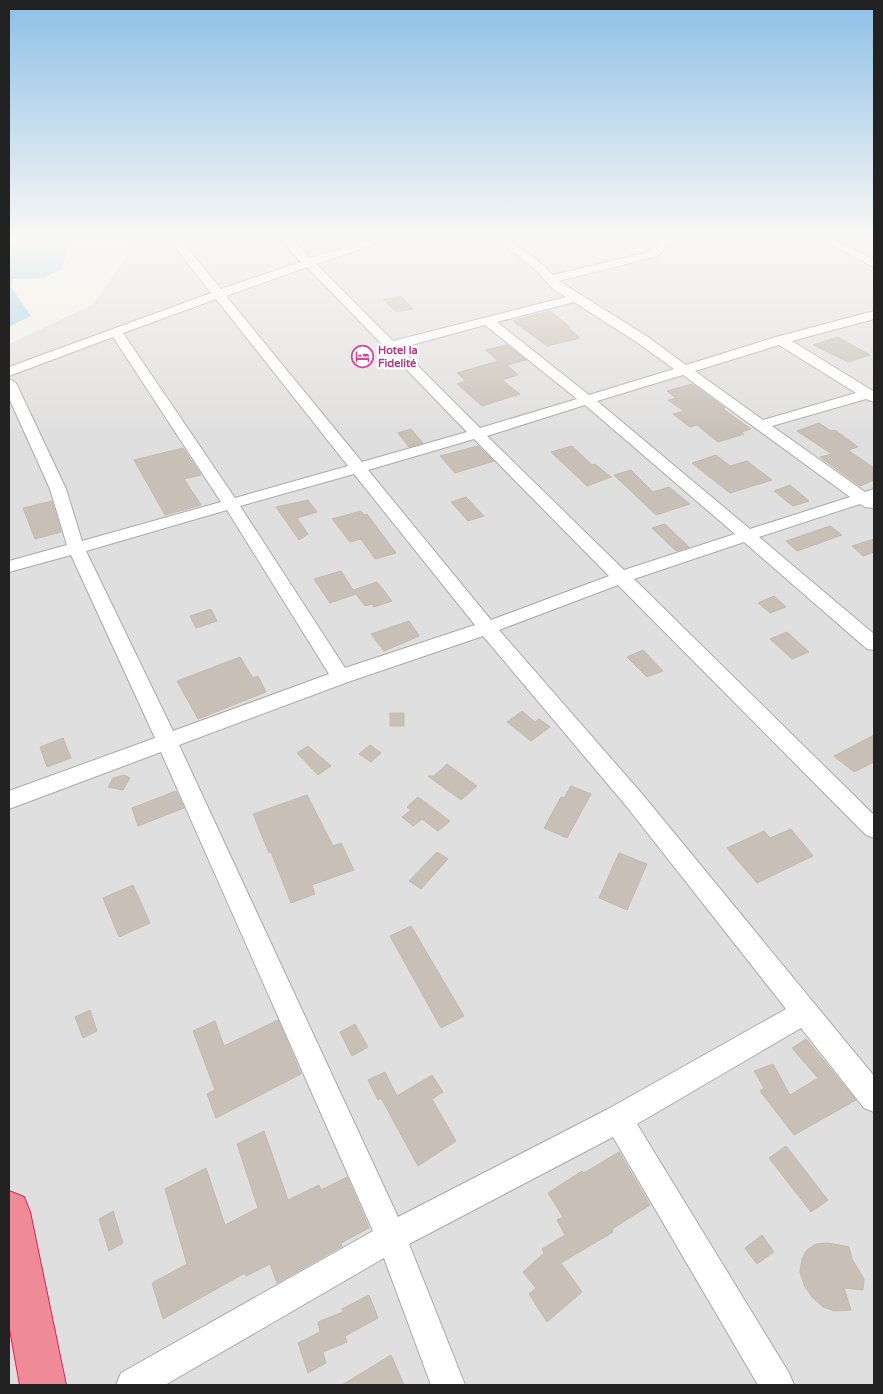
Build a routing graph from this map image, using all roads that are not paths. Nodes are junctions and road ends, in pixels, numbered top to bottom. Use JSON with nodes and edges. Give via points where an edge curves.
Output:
{"nodes":[{"id":1,"x":194,"y":303,"type":"edge"},
{"id":2,"x":225,"y":303,"type":"edge"},
{"id":3,"x":350,"y":303,"type":"edge"},
{"id":4,"x":556,"y":303,"type":"edge"},
{"id":5,"x":583,"y":303,"type":"edge"},
{"id":6,"x":874,"y":315,"type":"edge"},
{"id":7,"x":487,"y":321,"type":"junction"},
{"id":8,"x":116,"y":332,"type":"junction"},
{"id":9,"x":781,"y":340,"type":"junction"},
{"id":10,"x":391,"y":346,"type":"junction"},
{"id":11,"x":683,"y":370,"type":"junction"},
{"id":12,"x":9,"y":372,"type":"edge"},
{"id":13,"x":9,"y":383,"type":"edge"},
{"id":14,"x":871,"y":396,"type":"edge"},
{"id":15,"x":586,"y":399,"type":"junction"},
{"id":16,"x":760,"y":425,"type":"junction"},
{"id":17,"x":476,"y":434,"type":"junction"},
{"id":18,"x":357,"y":468,"type":"junction"},
{"id":19,"x":870,"y":500,"type":"edge"},
{"id":20,"x":230,"y":504,"type":"junction"},
{"id":21,"x":746,"y":535,"type":"junction"},
{"id":22,"x":76,"y":547,"type":"junction"},
{"id":23,"x":9,"y":567,"type":"edge"},
{"id":24,"x":622,"y":577,"type":"junction"},
{"id":25,"x":487,"y":628,"type":"junction"},
{"id":26,"x":874,"y":644,"type":"edge"},
{"id":27,"x":341,"y":676,"type":"junction"},
{"id":28,"x":167,"y":740,"type":"junction"},
{"id":29,"x":9,"y":800,"type":"edge"},
{"id":30,"x":874,"y":829,"type":"edge"},
{"id":31,"x":806,"y":1012,"type":"junction"},
{"id":32,"x":874,"y":1098,"type":"edge"},
{"id":33,"x":618,"y":1119,"type":"junction"},
{"id":34,"x":9,"y":1212,"type":"edge"},
{"id":35,"x":392,"y":1237,"type":"junction"},
{"id":36,"x":19,"y":1311,"type":"edge"},
{"id":37,"x":43,"y":1385,"type":"edge"},
{"id":38,"x":133,"y":1385,"type":"edge"},
{"id":39,"x":448,"y":1385,"type":"edge"},
{"id":40,"x":777,"y":1385,"type":"edge"}],
"edges":[{"from":1,"to":8,"type":"street"},
{"from":2,"to":18,"type":"street"},
{"from":3,"to":10,"type":"street"},
{"from":4,"to":7,"type":"street"},
{"from":5,"to":11,"type":"street","via":[[643,340]]},
{"from":6,"to":9,"type":"street"},
{"from":7,"to":10,"type":"street"},
{"from":7,"to":15,"type":"street"},
{"from":8,"to":12,"type":"street"},
{"from":8,"to":20,"type":"street"},
{"from":9,"to":11,"type":"street"},
{"from":9,"to":14,"type":"street"},
{"from":10,"to":17,"type":"street"},
{"from":11,"to":15,"type":"street"},
{"from":11,"to":16,"type":"street"},
{"from":13,"to":22,"type":"street","via":[[58,489]]},
{"from":14,"to":16,"type":"street"},
{"from":15,"to":17,"type":"street"},
{"from":15,"to":21,"type":"street"},
{"from":16,"to":19,"type":"street"},
{"from":17,"to":18,"type":"street"},
{"from":17,"to":24,"type":"street"},
{"from":18,"to":20,"type":"street"},
{"from":18,"to":25,"type":"street"},
{"from":19,"to":21,"type":"street"},
{"from":20,"to":22,"type":"street"},
{"from":20,"to":27,"type":"street"},
{"from":21,"to":24,"type":"street"},
{"from":21,"to":26,"type":"street"},
{"from":22,"to":23,"type":"street"},
{"from":22,"to":28,"type":"street"},
{"from":24,"to":25,"type":"street"},
{"from":24,"to":30,"type":"street"},
{"from":25,"to":27,"type":"street"},
{"from":25,"to":31,"type":"street","via":[[635,801]]},
{"from":27,"to":28,"type":"street"},
{"from":28,"to":29,"type":"street"},
{"from":28,"to":35,"type":"street"},
{"from":31,"to":32,"type":"street"},
{"from":31,"to":33,"type":"street"},
{"from":33,"to":35,"type":"street"},
{"from":33,"to":40,"type":"street"},
{"from":34,"to":36,"type":"highway"},
{"from":35,"to":38,"type":"street"},
{"from":35,"to":39,"type":"street"},
{"from":36,"to":37,"type":"highway"}]}
